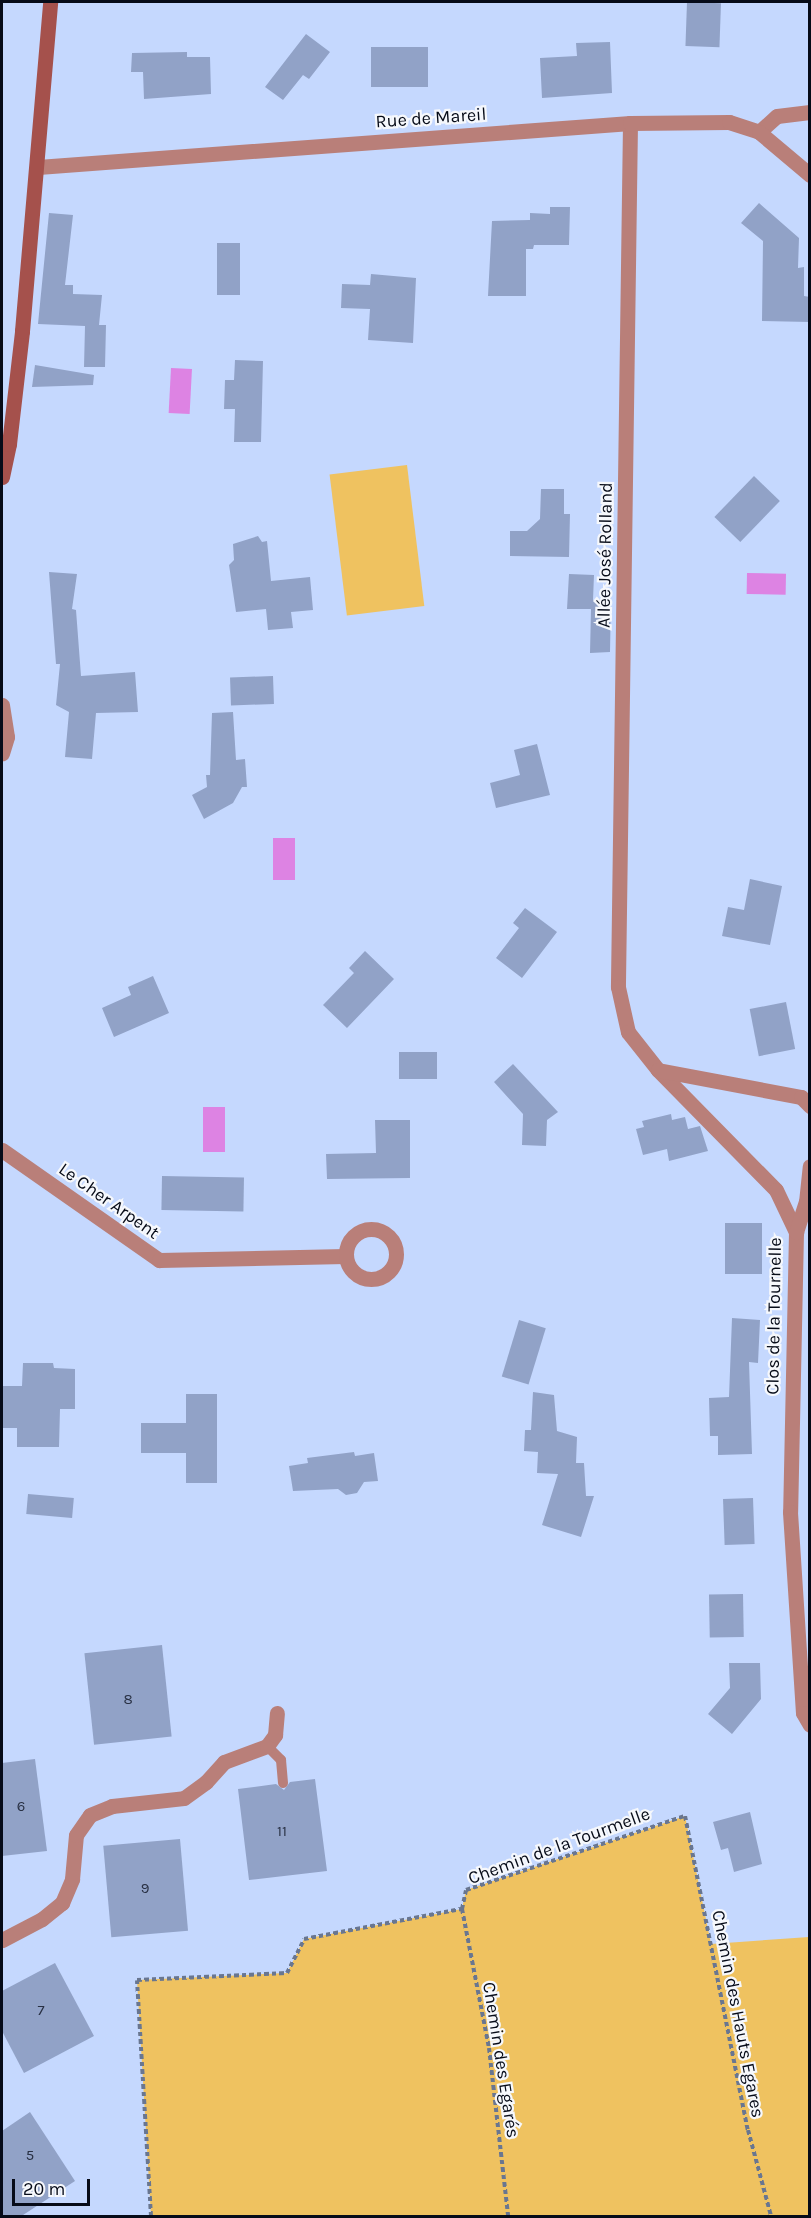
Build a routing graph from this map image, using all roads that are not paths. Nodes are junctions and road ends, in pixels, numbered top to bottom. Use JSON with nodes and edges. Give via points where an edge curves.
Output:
{"nodes":[{"id":1,"x":50,"y":2,"type":"edge"},
{"id":2,"x":810,"y":111,"type":"edge"},
{"id":3,"x":630,"y":123,"type":"junction"},
{"id":4,"x":759,"y":132,"type":"junction"},
{"id":5,"x":38,"y":167,"type":"junction"},
{"id":6,"x":810,"y":175,"type":"edge"},
{"id":7,"x":2,"y":477,"type":"edge"},
{"id":8,"x":2,"y":705,"type":"edge"},
{"id":9,"x":2,"y":753,"type":"edge"},
{"id":10,"x":618,"y":987,"type":"joint"},
{"id":11,"x":658,"y":1070,"type":"junction"},
{"id":12,"x":810,"y":1106,"type":"edge"},
{"id":13,"x":2,"y":1150,"type":"edge"},
{"id":14,"x":810,"y":1166,"type":"edge"},
{"id":15,"x":796,"y":1232,"type":"junction"},
{"id":16,"x":345,"y":1256,"type":"dead end"},
{"id":17,"x":805,"y":1642,"type":"edge"},
{"id":18,"x":277,"y":1713,"type":"dead end"},
{"id":19,"x":810,"y":1725,"type":"edge"},
{"id":20,"x":267,"y":1746,"type":"junction"},
{"id":21,"x":283,"y":1783,"type":"dead end"},
{"id":22,"x":2,"y":1940,"type":"edge"}],
"edges":[{"from":1,"to":5,"type":"street"},
{"from":2,"to":4,"type":"street","via":[[777,116]]},
{"from":3,"to":4,"type":"street","name":"Rue de Mareil","via":[[729,122]]},
{"from":3,"to":5,"type":"street","name":"Rue de Mareil"},
{"from":3,"to":10,"type":"street","name":"Allée José Rolland"},
{"from":4,"to":6,"type":"street","name":"Rue de Mareil"},
{"from":5,"to":7,"type":"street","via":[[11,433]]},
{"from":8,"to":9,"type":"street","via":[[7,737]]},
{"from":10,"to":11,"type":"street","name":"Clos de la Tournelle","via":[[628,1032]]},
{"from":11,"to":12,"type":"street","via":[[801,1097]]},
{"from":11,"to":15,"type":"street","name":"Clos de la Tournelle","via":[[776,1190]]},
{"from":13,"to":16,"type":"street","name":"Le Cher Arpent","via":[[159,1260]]},
{"from":14,"to":15,"type":"street","via":[[806,1202]]},
{"from":15,"to":17,"type":"street","name":"Clos de la Tournelle","via":[[790,1512]]},
{"from":17,"to":19,"type":"street","name":"Clos de la Tournelle","via":[[803,1713]]},
{"from":18,"to":20,"type":"street","via":[[275,1735]]},
{"from":20,"to":21,"type":"lane","via":[[281,1760]]},
{"from":20,"to":22,"type":"street","via":[[224,1762],[201,1787],[184,1798],[111,1806],[90,1815],[76,1835],[72,1879],[62,1903],[42,1919]]}]}
